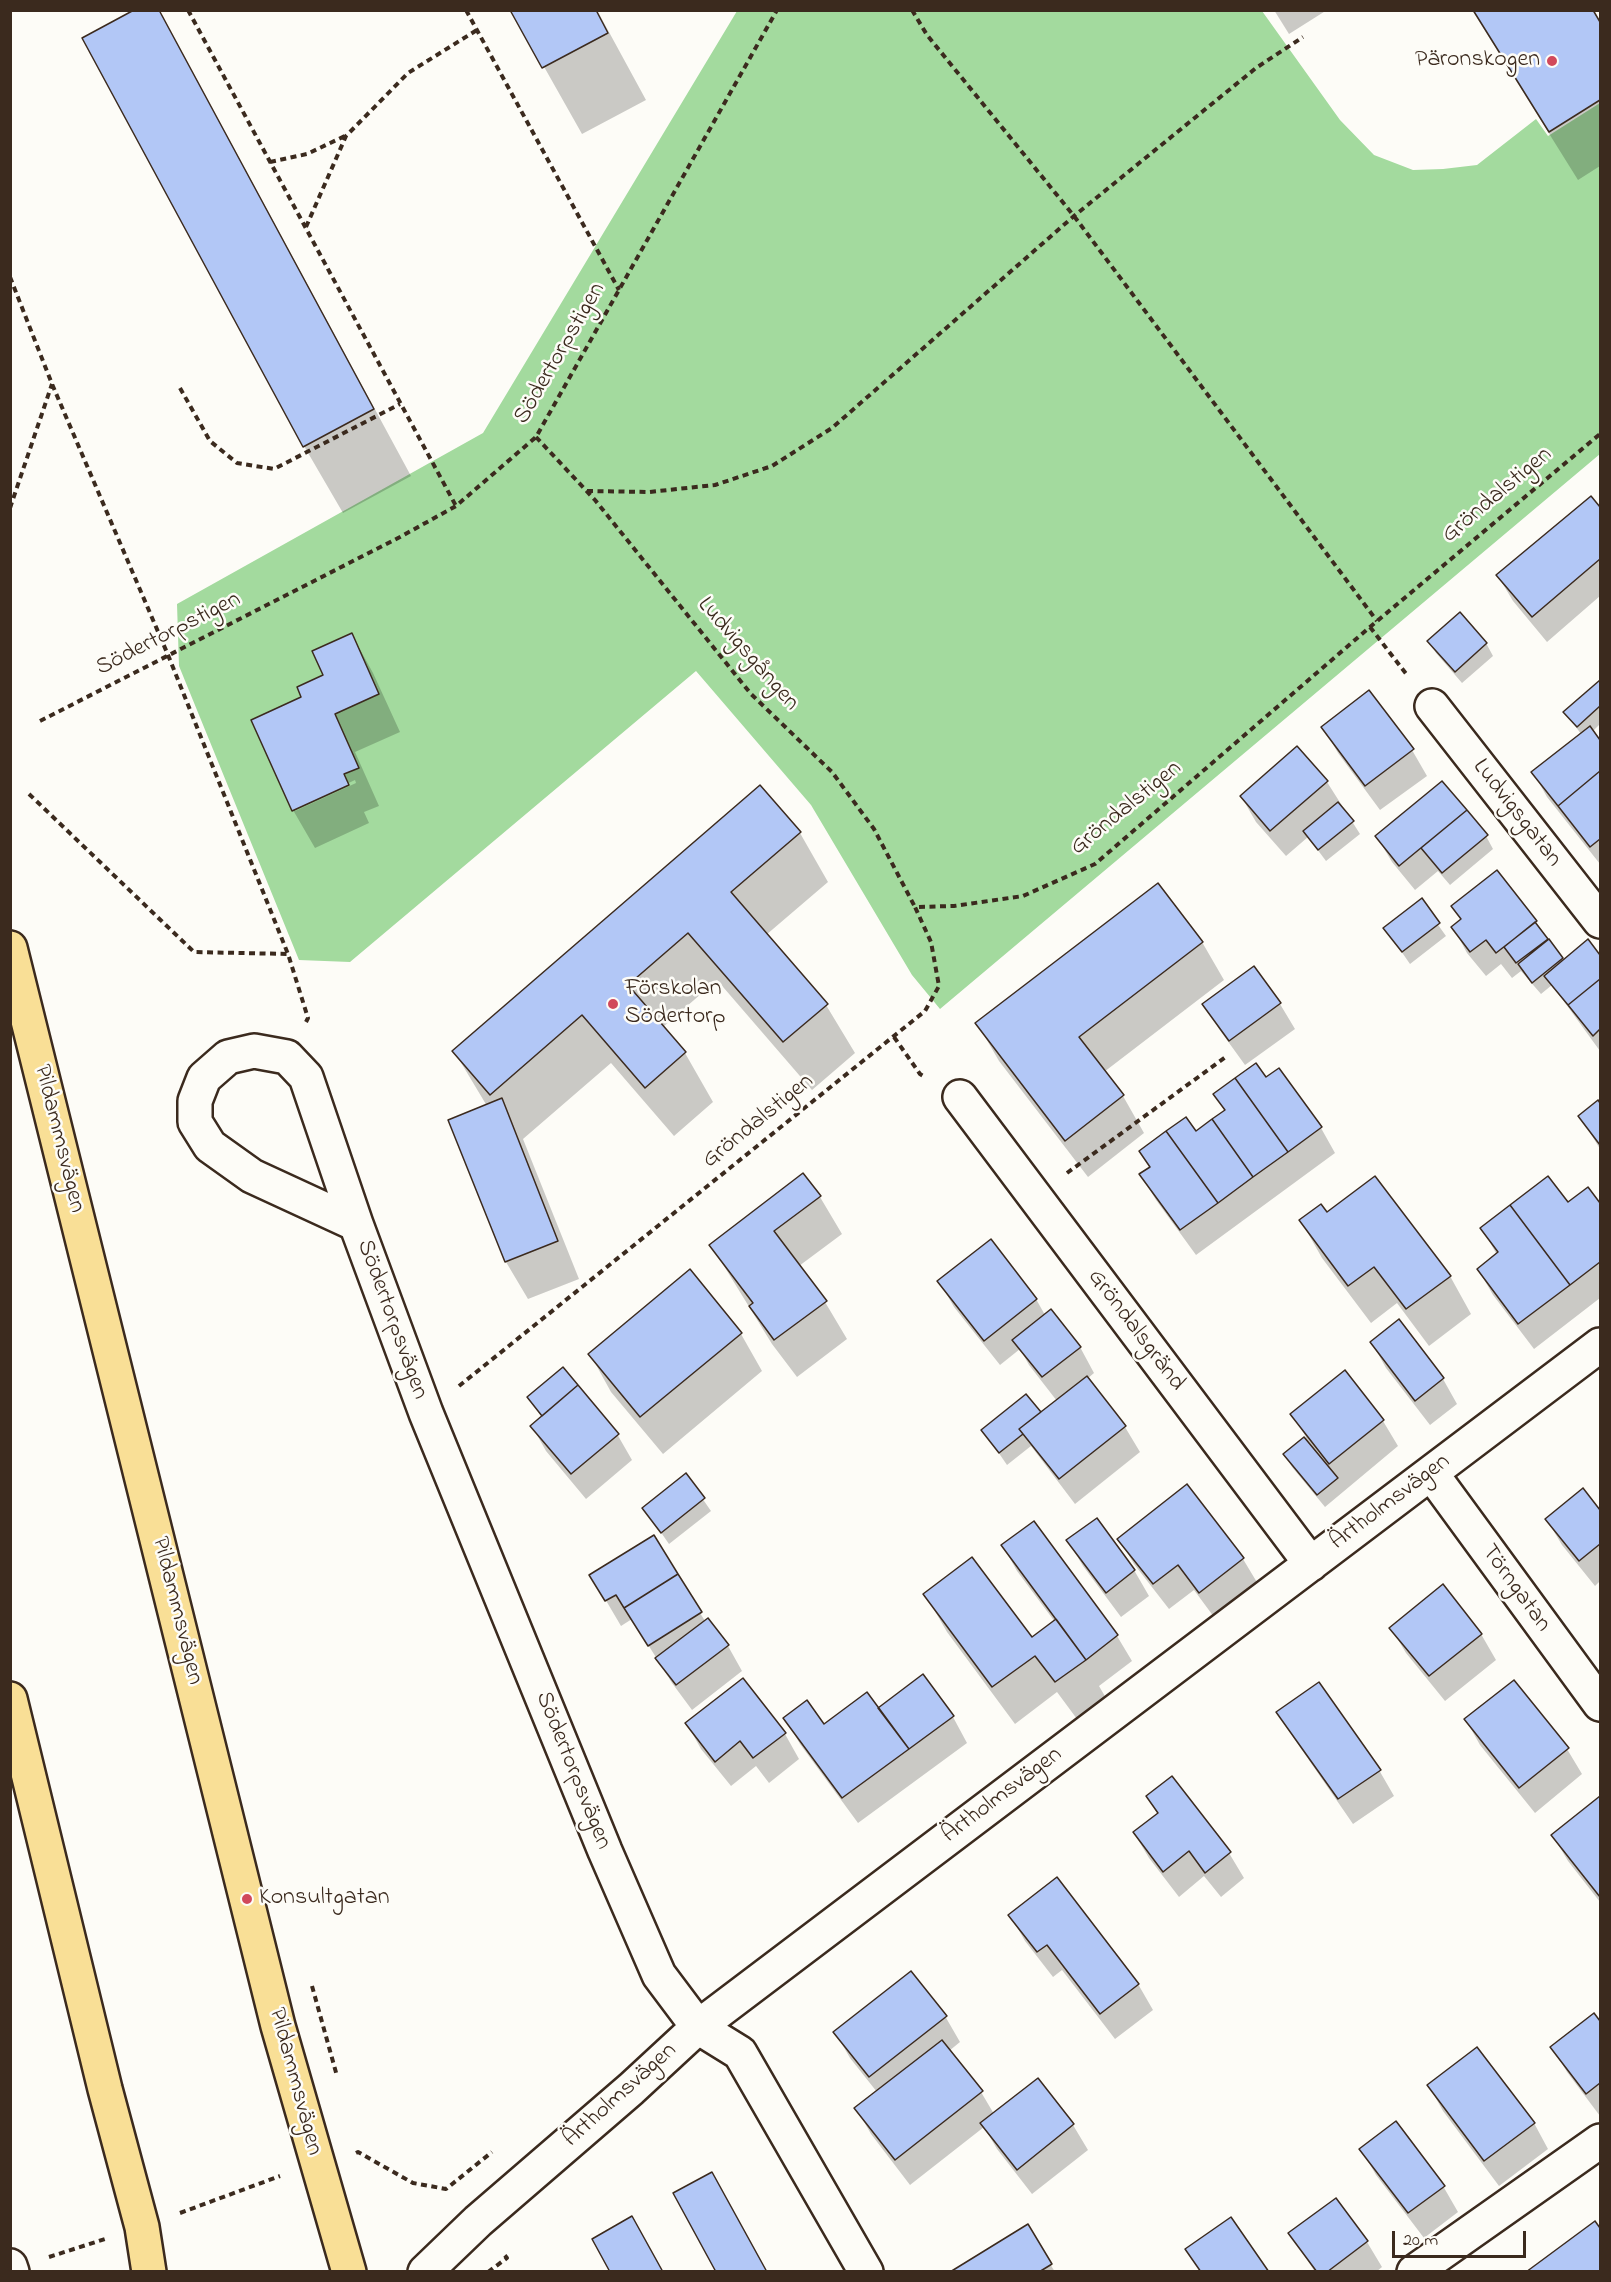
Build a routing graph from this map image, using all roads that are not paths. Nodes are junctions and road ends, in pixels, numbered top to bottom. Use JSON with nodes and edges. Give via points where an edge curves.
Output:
{"nodes":[{"id":1,"x":1432,"y":706,"type":"road end"},
{"id":2,"x":1600,"y":921,"type":"edge"},
{"id":3,"x":10,"y":948,"type":"edge"},
{"id":4,"x":960,"y":1097,"type":"road end"},
{"id":5,"x":356,"y":1224,"type":"junction"},
{"id":6,"x":1600,"y":1345,"type":"edge"},
{"id":7,"x":1431,"y":1473,"type":"junction"},
{"id":8,"x":1311,"y":1564,"type":"junction"},
{"id":9,"x":10,"y":1699,"type":"edge"},
{"id":10,"x":1600,"y":1704,"type":"edge"},
{"id":11,"x":698,"y":2027,"type":"junction"},
{"id":12,"x":1600,"y":2140,"type":"edge"},
{"id":13,"x":149,"y":2271,"type":"edge"},
{"id":14,"x":349,"y":2271,"type":"edge"},
{"id":15,"x":425,"y":2271,"type":"edge"},
{"id":16,"x":866,"y":2271,"type":"edge"},
{"id":17,"x":1414,"y":2271,"type":"edge"}],
"edges":[{"from":1,"to":2,"type":"street","name":"Ludvigsgatan"},
{"from":3,"to":14,"type":"main road","name":"Pildammsvägen","via":[[278,2026]]},
{"from":4,"to":8,"type":"street","name":"Gröndalsgränd"},
{"from":5,"to":5,"type":"street","name":"Södertorpsvägen","via":[[306,1077],[287,1057],[254,1051],[228,1057],[204,1078],[195,1101],[195,1122],[210,1146],[252,1176]]},
{"from":5,"to":11,"type":"street","name":"Södertorpsvägen","via":[[426,1413],[605,1851],[659,1975]]},
{"from":6,"to":7,"type":"street","name":"Ärtholmsvägen"},
{"from":7,"to":8,"type":"street","name":"Ärtholmsvägen"},
{"from":7,"to":10,"type":"street","name":"Törngatan"},
{"from":8,"to":11,"type":"street","name":"Ärtholmsvägen"},
{"from":9,"to":13,"type":"main road","via":[[142,2227]]},
{"from":11,"to":15,"type":"street","name":"Ärtholmsvägen"},
{"from":11,"to":16,"type":"street","name":"Södertorpsvägen","via":[[740,2053]]},
{"from":12,"to":17,"type":"street"}]}
